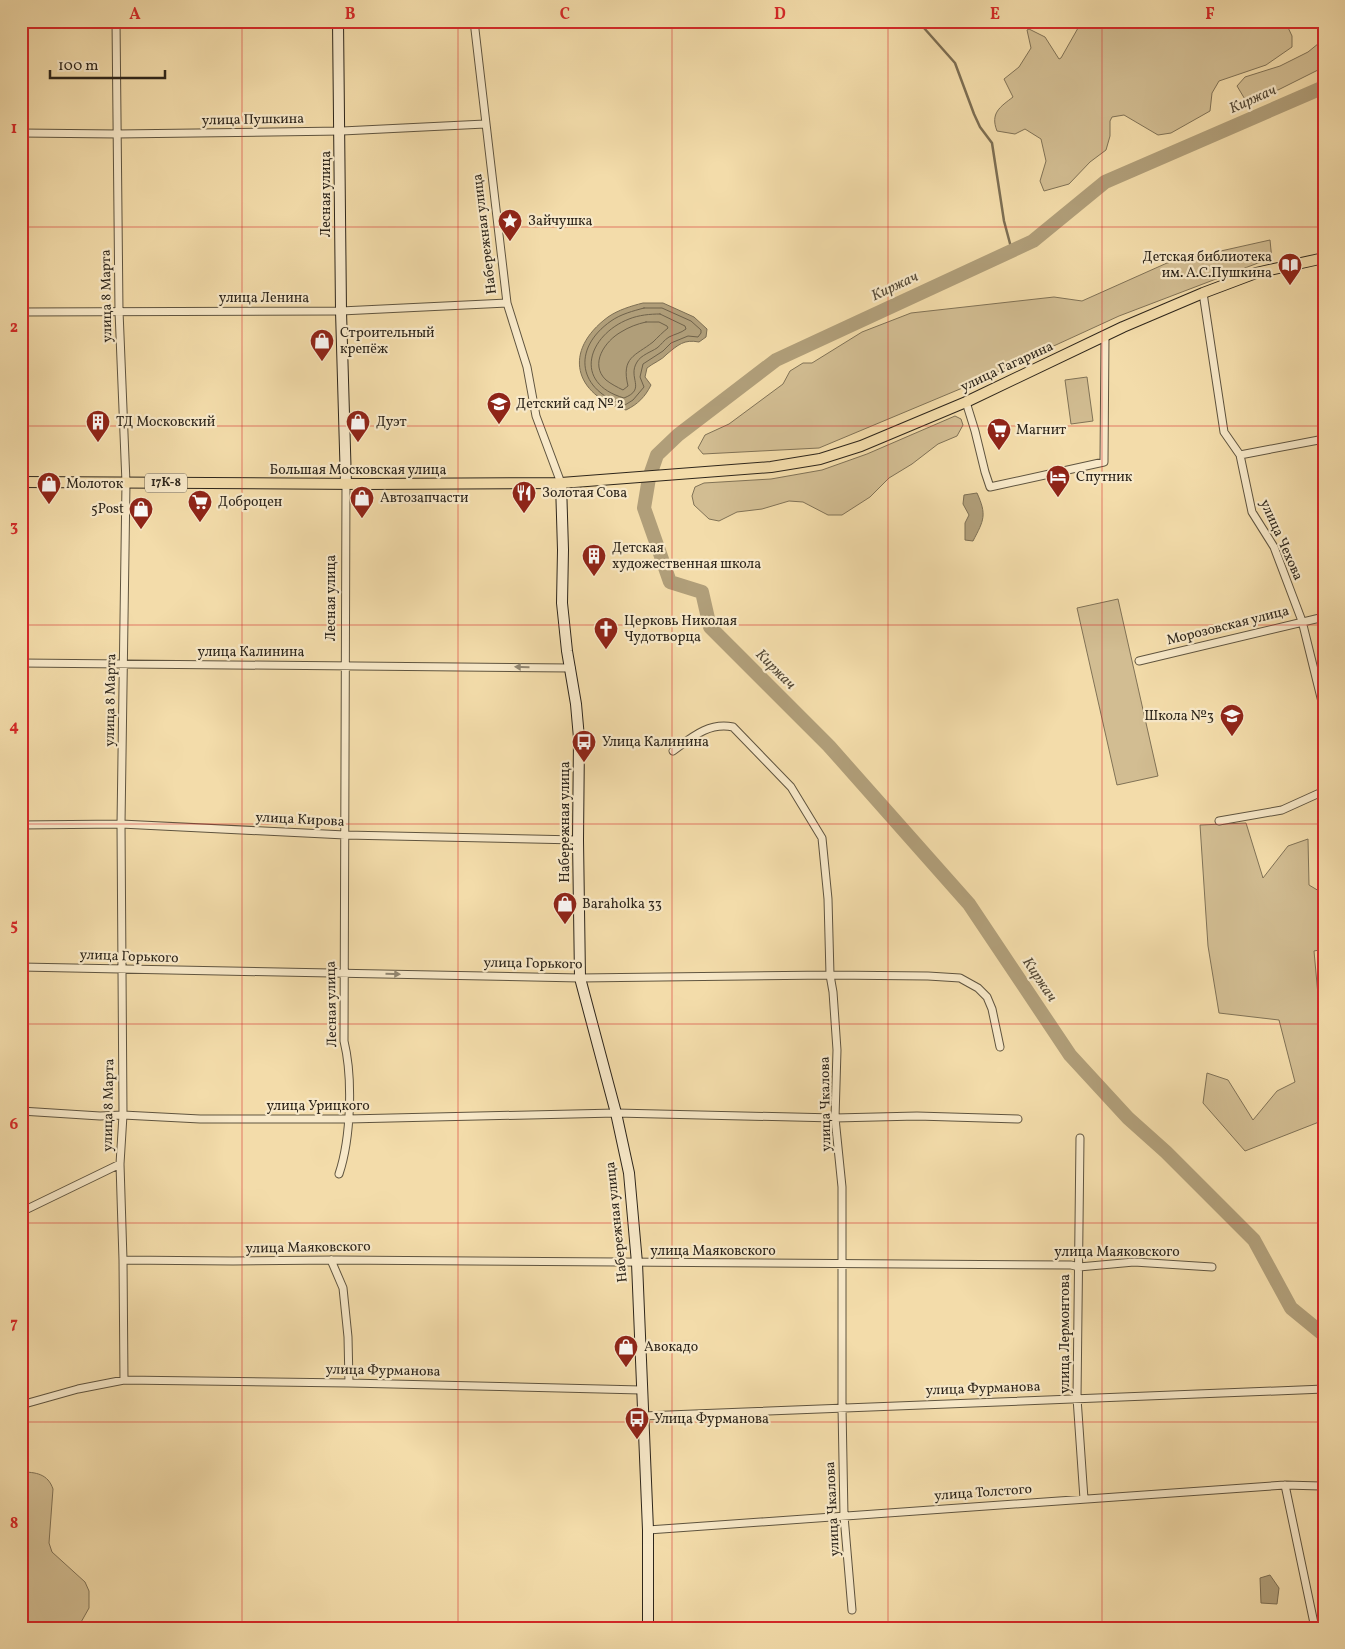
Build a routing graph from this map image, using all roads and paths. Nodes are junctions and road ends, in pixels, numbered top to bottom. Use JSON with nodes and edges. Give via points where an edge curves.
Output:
{"nodes":[{"id":1,"x":116,"y":21,"type":"edge"},
{"id":2,"x":338,"y":21,"type":"edge"},
{"id":3,"x":474,"y":21,"type":"edge"},
{"id":4,"x":486,"y":124,"type":"junction"},
{"id":5,"x":339,"y":132,"type":"junction"},
{"id":6,"x":21,"y":133,"type":"edge"},
{"id":7,"x":117,"y":134,"type":"junction"},
{"id":8,"x":1324,"y":258,"type":"edge"},
{"id":9,"x":1203,"y":293,"type":"junction"},
{"id":10,"x":507,"y":303,"type":"junction"},
{"id":11,"x":119,"y":311,"type":"junction"},
{"id":12,"x":341,"y":311,"type":"junction"},
{"id":13,"x":21,"y":312,"type":"edge"},
{"id":14,"x":1105,"y":336,"type":"junction"},
{"id":15,"x":966,"y":402,"type":"junction"},
{"id":16,"x":1324,"y":439,"type":"edge"},
{"id":17,"x":1240,"y":455,"type":"junction"},
{"id":18,"x":695,"y":472,"type":"joint"},
{"id":19,"x":21,"y":482,"type":"edge"},
{"id":20,"x":126,"y":482,"type":"junction"},
{"id":21,"x":561,"y":483,"type":"junction"},
{"id":22,"x":346,"y":484,"type":"junction"},
{"id":23,"x":1324,"y":617,"type":"edge"},
{"id":24,"x":1302,"y":621,"type":"junction"},
{"id":25,"x":1139,"y":661,"type":"dead end"},
{"id":26,"x":21,"y":663,"type":"edge"},
{"id":27,"x":124,"y":663,"type":"junction"},
{"id":28,"x":345,"y":665,"type":"junction"},
{"id":29,"x":571,"y":668,"type":"junction"},
{"id":30,"x":1324,"y":710,"type":"edge"},
{"id":31,"x":673,"y":751,"type":"dead end"},
{"id":32,"x":1324,"y":791,"type":"edge"},
{"id":33,"x":1219,"y":821,"type":"dead end"},
{"id":34,"x":121,"y":824,"type":"junction"},
{"id":35,"x":21,"y":825,"type":"edge"},
{"id":36,"x":345,"y":835,"type":"junction"},
{"id":37,"x":578,"y":840,"type":"junction"},
{"id":38,"x":21,"y":967,"type":"edge"},
{"id":39,"x":122,"y":969,"type":"junction"},
{"id":40,"x":345,"y":974,"type":"junction"},
{"id":41,"x":830,"y":975,"type":"junction"},
{"id":42,"x":580,"y":978,"type":"junction"},
{"id":43,"x":1000,"y":1047,"type":"dead end"},
{"id":44,"x":21,"y":1111,"type":"edge"},
{"id":45,"x":616,"y":1113,"type":"junction"},
{"id":46,"x":123,"y":1115,"type":"junction"},
{"id":47,"x":835,"y":1118,"type":"junction"},
{"id":48,"x":348,"y":1119,"type":"junction"},
{"id":49,"x":1018,"y":1119,"type":"dead end"},
{"id":50,"x":1080,"y":1138,"type":"dead end"},
{"id":51,"x":120,"y":1164,"type":"junction"},
{"id":52,"x":339,"y":1174,"type":"dead end"},
{"id":53,"x":21,"y":1212,"type":"edge"},
{"id":54,"x":123,"y":1260,"type":"junction"},
{"id":55,"x":331,"y":1260,"type":"junction"},
{"id":56,"x":637,"y":1263,"type":"junction"},
{"id":57,"x":844,"y":1264,"type":"junction"},
{"id":58,"x":1078,"y":1267,"type":"junction"},
{"id":59,"x":1212,"y":1268,"type":"dead end"},
{"id":60,"x":124,"y":1380,"type":"junction"},
{"id":61,"x":349,"y":1383,"type":"junction"},
{"id":62,"x":1324,"y":1389,"type":"edge"},
{"id":63,"x":641,"y":1390,"type":"junction"},
{"id":64,"x":1077,"y":1398,"type":"junction"},
{"id":65,"x":21,"y":1405,"type":"edge"},
{"id":66,"x":842,"y":1407,"type":"junction"},
{"id":67,"x":643,"y":1416,"type":"junction"},
{"id":68,"x":1285,"y":1485,"type":"junction"},
{"id":69,"x":1322,"y":1487,"type":"edge"},
{"id":70,"x":1084,"y":1499,"type":"junction"},
{"id":71,"x":844,"y":1516,"type":"junction"},
{"id":72,"x":648,"y":1530,"type":"junction"},
{"id":73,"x":852,"y":1610,"type":"dead end"},
{"id":74,"x":648,"y":1628,"type":"edge"},
{"id":75,"x":1315,"y":1628,"type":"edge"}],
"edges":[{"from":1,"to":7,"type":"street","name":"улица 8 Марта"},
{"from":2,"to":5,"type":"street","name":"Лесная улица"},
{"from":3,"to":4,"type":"street","name":"Набережная улица"},
{"from":4,"to":5,"type":"street","name":"улица Пушкина"},
{"from":4,"to":10,"type":"street","name":"Набережная улица"},
{"from":5,"to":7,"type":"street","name":"улица Пушкина"},
{"from":5,"to":12,"type":"street","name":"Лесная улица"},
{"from":6,"to":7,"type":"street","name":"улица Пушкина"},
{"from":7,"to":11,"type":"street","name":"улица 8 Марта"},
{"from":8,"to":9,"type":"main road","name":"улица Гагарина","via":[[1256,273]]},
{"from":9,"to":14,"type":"main road","name":"улица Гагарина"},
{"from":9,"to":17,"type":"street","name":"улица Чехова","via":[[1224,432]]},
{"from":10,"to":12,"type":"street","name":"улица Ленина"},
{"from":10,"to":21,"type":"street","name":"Набережная улица","via":[[527,367],[536,416]]},
{"from":11,"to":12,"type":"street","name":"улица Ленина"},
{"from":11,"to":13,"type":"street","name":"улица Ленина"},
{"from":11,"to":20,"type":"street","name":"улица 8 Марта"},
{"from":12,"to":22,"type":"street","name":"Лесная улица"},
{"from":14,"to":15,"type":"main road","name":"улица Гагарина"},
{"from":14,"to":15,"type":"street","via":[[1104,462],[990,487]]},
{"from":15,"to":18,"type":"main road","name":"улица Гагарина","via":[[861,446],[820,459],[770,467]]},
{"from":16,"to":17,"type":"street"},
{"from":17,"to":24,"type":"street","name":"улица Чехова","via":[[1252,512],[1274,547]]},
{"from":18,"to":21,"type":"main road","name":"Большая Московская улица"},
{"from":19,"to":20,"type":"main road","name":"Большая Московская улица","number":"17К-8"},
{"from":20,"to":22,"type":"main road","name":"Большая Московская улица","number":"17К-8"},
{"from":20,"to":27,"type":"street","name":"улица 8 Марта"},
{"from":21,"to":22,"type":"main road","name":"Большая Московская улица"},
{"from":21,"to":29,"type":"street","name":"Набережная улица","via":[[562,603]]},
{"from":22,"to":28,"type":"street","name":"Лесная улица"},
{"from":23,"to":24,"type":"street","name":"Морозовская улица"},
{"from":24,"to":25,"type":"street","name":"Морозовская улица"},
{"from":24,"to":30,"type":"street","name":"улица Чехова"},
{"from":26,"to":27,"type":"street","name":"улица Калинина"},
{"from":27,"to":28,"type":"street","name":"улица Калинина"},
{"from":27,"to":34,"type":"street","name":"улица 8 Марта"},
{"from":29,"to":28,"type":"street","name":"улица Калинина","one_way":true},
{"from":28,"to":36,"type":"street","name":"Лесная улица"},
{"from":29,"to":37,"type":"street","name":"Набережная улица","via":[[579,738]]},
{"from":31,"to":41,"type":"street","name":"улица Чкалова","via":[[700,731],[714,726],[733,727],[791,787],[822,838]]},
{"from":32,"to":33,"type":"street","via":[[1282,810]]},
{"from":34,"to":35,"type":"street","name":"улица Кирова"},
{"from":34,"to":36,"type":"street","name":"улица Кирова"},
{"from":34,"to":39,"type":"street","name":"улица 8 Марта"},
{"from":36,"to":37,"type":"street","name":"улица Кирова"},
{"from":36,"to":40,"type":"street","name":"Лесная улица"},
{"from":37,"to":42,"type":"street","name":"Набережная улица"},
{"from":38,"to":39,"type":"street","name":"улица Горького"},
{"from":39,"to":40,"type":"street","name":"улица Горького"},
{"from":39,"to":46,"type":"street","name":"улица 8 Марта"},
{"from":40,"to":42,"type":"street","name":"улица Горького","one_way":true},
{"from":40,"to":48,"type":"street","name":"Лесная улица"},
{"from":41,"to":42,"type":"street","name":"улица Горького"},
{"from":41,"to":43,"type":"street","name":"улица Горького","via":[[960,978],[987,997]]},
{"from":41,"to":47,"type":"street","name":"улица Чкалова","via":[[837,1050]]},
{"from":42,"to":45,"type":"street","name":"Набережная улица"},
{"from":44,"to":46,"type":"street","name":"улица Урицкого"},
{"from":45,"to":47,"type":"street","name":"улица Урицкого"},
{"from":45,"to":48,"type":"street","name":"улица Урицкого"},
{"from":45,"to":56,"type":"street","name":"Набережная улица","via":[[628,1173]]},
{"from":46,"to":48,"type":"street","name":"улица Урицкого","via":[[200,1119]]},
{"from":46,"to":51,"type":"street","name":"улица 8 Марта"},
{"from":47,"to":49,"type":"street","name":"улица Урицкого"},
{"from":47,"to":57,"type":"street","name":"улица Чкалова","via":[[842,1187]]},
{"from":48,"to":52,"type":"street","name":"Лесная улица","via":[[345,1154]]},
{"from":50,"to":58,"type":"street","name":"улица Лермонтова"},
{"from":51,"to":53,"type":"street"},
{"from":51,"to":54,"type":"street","name":"улица 8 Марта"},
{"from":54,"to":55,"type":"street","name":"улица Маяковского"},
{"from":54,"to":60,"type":"street","name":"улица 8 Марта"},
{"from":55,"to":56,"type":"street","name":"улица Маяковского"},
{"from":55,"to":61,"type":"street","via":[[343,1288]]},
{"from":56,"to":57,"type":"street","name":"улица Маяковского"},
{"from":56,"to":63,"type":"street","name":"Набережная улица"},
{"from":57,"to":58,"type":"street","name":"улица Маяковского"},
{"from":57,"to":66,"type":"street","name":"улица Чкалова"},
{"from":58,"to":59,"type":"street","name":"улица Маяковского","via":[[1134,1262]]},
{"from":58,"to":64,"type":"street","name":"улица Лермонтова"},
{"from":60,"to":61,"type":"street","name":"улица Фурманова"},
{"from":60,"to":65,"type":"street","name":"улица Фурманова"},
{"from":61,"to":63,"type":"street","name":"улица Фурманова"},
{"from":62,"to":64,"type":"street","name":"улица Фурманова"},
{"from":63,"to":67,"type":"street","name":"Набережная улица"},
{"from":64,"to":66,"type":"street","name":"улица Фурманова"},
{"from":64,"to":70,"type":"street","name":"улица Лермонтова"},
{"from":66,"to":67,"type":"street","name":"улица Фурманова"},
{"from":66,"to":71,"type":"street","name":"улица Чкалова"},
{"from":67,"to":72,"type":"street","name":"Набережная улица"},
{"from":68,"to":69,"type":"street","name":"улица Толстого"},
{"from":68,"to":70,"type":"street","name":"улица Толстого"},
{"from":68,"to":75,"type":"street"},
{"from":70,"to":71,"type":"street","name":"улица Толстого"},
{"from":71,"to":72,"type":"street","name":"улица Толстого"},
{"from":71,"to":73,"type":"street","name":"улица Чкалова"},
{"from":72,"to":74,"type":"street","name":"Набережная улица"}]}
